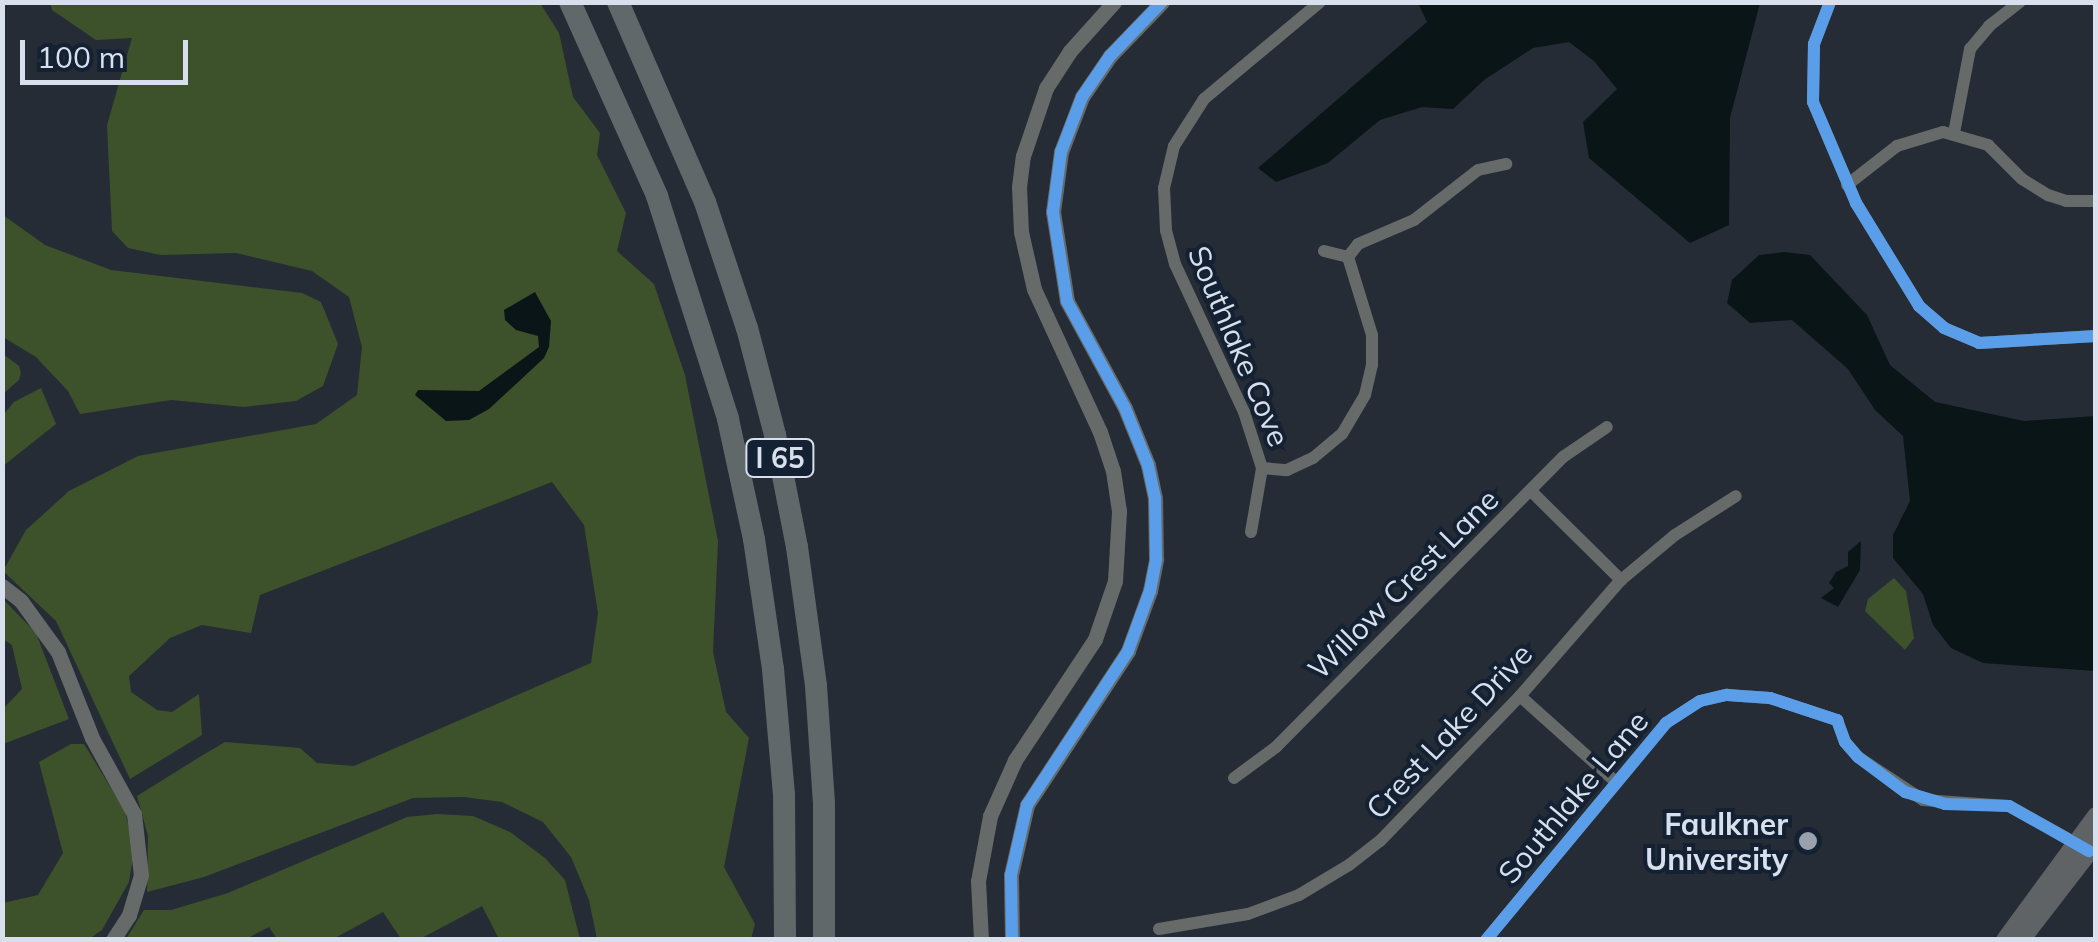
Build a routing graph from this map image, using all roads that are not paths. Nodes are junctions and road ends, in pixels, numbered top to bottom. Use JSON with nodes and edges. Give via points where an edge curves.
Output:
{"nodes":[{"id":1,"x":570,"y":2,"type":"edge"},
{"id":2,"x":618,"y":2,"type":"edge"},
{"id":3,"x":1114,"y":2,"type":"edge"},
{"id":4,"x":1162,"y":2,"type":"edge"},
{"id":5,"x":1320,"y":2,"type":"edge"},
{"id":6,"x":1830,"y":2,"type":"edge"},
{"id":7,"x":2020,"y":2,"type":"edge"},
{"id":8,"x":1954,"y":133,"type":"junction"},
{"id":9,"x":1506,"y":164,"type":"dead end"},
{"id":10,"x":1847,"y":185,"type":"junction"},
{"id":11,"x":2096,"y":201,"type":"edge"},
{"id":12,"x":1324,"y":251,"type":"dead end"},
{"id":13,"x":1348,"y":257,"type":"junction"},
{"id":14,"x":2096,"y":336,"type":"edge"},
{"id":15,"x":1607,"y":427,"type":"dead end"},
{"id":16,"x":1262,"y":468,"type":"junction"},
{"id":17,"x":1531,"y":491,"type":"junction"},
{"id":18,"x":1736,"y":496,"type":"dead end"},
{"id":19,"x":1251,"y":532,"type":"dead end"},
{"id":20,"x":1622,"y":580,"type":"junction"},
{"id":21,"x":2,"y":586,"type":"edge"},
{"id":22,"x":1520,"y":696,"type":"junction"},
{"id":23,"x":1234,"y":778,"type":"dead end"},
{"id":24,"x":1616,"y":782,"type":"junction"},
{"id":25,"x":2096,"y":816,"type":"edge"},
{"id":26,"x":2087,"y":845,"type":"edge"},
{"id":27,"x":1159,"y":929,"type":"dead end"},
{"id":28,"x":113,"y":940,"type":"edge"},
{"id":29,"x":785,"y":940,"type":"edge"},
{"id":30,"x":824,"y":940,"type":"edge"},
{"id":31,"x":981,"y":940,"type":"edge"},
{"id":32,"x":1012,"y":940,"type":"edge"},
{"id":33,"x":1486,"y":940,"type":"edge"},
{"id":34,"x":2004,"y":940,"type":"edge"},
{"id":35,"x":2022,"y":940,"type":"edge"}],
"edges":[{"from":1,"to":29,"type":"highway","number":"I 65","via":[[657,196],[728,419],[773,670],[784,794]]},
{"from":2,"to":30,"type":"highway","number":"I 65","via":[[726,262],[787,489],[821,745]]},
{"from":3,"to":31,"type":"street","via":[[1070,52],[1039,102],[1023,156],[1019,216],[1034,288],[1113,471],[1119,511],[1115,581],[1095,639],[1015,760],[990,816],[978,881]]},
{"from":4,"to":32,"type":"street","via":[[1082,97],[1061,152],[1053,212],[1067,300],[1148,465],[1156,559],[1128,651],[1028,806],[1011,875]]},
{"from":5,"to":16,"type":"street","name":"Southlake Cove","via":[[1204,99],[1174,146],[1164,188],[1175,264],[1244,412]]},
{"from":6,"to":10,"type":"street","via":[[1814,44],[1812,87],[1821,129]]},
{"from":7,"to":8,"type":"street","via":[[1970,49]]},
{"from":8,"to":10,"type":"street","via":[[1910,139]]},
{"from":8,"to":11,"type":"street","via":[[1988,146],[2048,195]]},
{"from":9,"to":13,"type":"street","via":[[1478,170],[1414,220],[1358,244]]},
{"from":10,"to":14,"type":"street","via":[[1919,306],[1944,328],[1990,344]]},
{"from":12,"to":13,"type":"street"},
{"from":13,"to":16,"type":"street","via":[[1372,335],[1365,395],[1349,425],[1313,458],[1287,470]]},
{"from":15,"to":17,"type":"street","name":"Willow Crest Lane","via":[[1580,442]]},
{"from":16,"to":19,"type":"street","name":"Southlake Cove"},
{"from":17,"to":20,"type":"street"},
{"from":17,"to":23,"type":"street","name":"Willow Crest Lane","via":[[1276,748]]},
{"from":18,"to":20,"type":"street","name":"Crest Lake Drive"},
{"from":20,"to":22,"type":"street","name":"Crest Lake Drive"},
{"from":21,"to":28,"type":"street","via":[[58,652],[92,738],[134,814],[141,875]]},
{"from":22,"to":24,"type":"street"},
{"from":22,"to":27,"type":"street","name":"Crest Lake Drive","via":[[1380,840],[1329,879],[1248,914]]},
{"from":24,"to":26,"type":"street","name":"Southlake Lane","via":[[1666,723],[1688,708],[1727,694],[1754,694],[1837,720],[1858,757],[1923,800],[2008,806]]},
{"from":24,"to":33,"type":"street","name":"Southlake Lane"},
{"from":25,"to":26,"type":"main road"},
{"from":26,"to":34,"type":"main road"},
{"from":26,"to":35,"type":"main road"}]}
